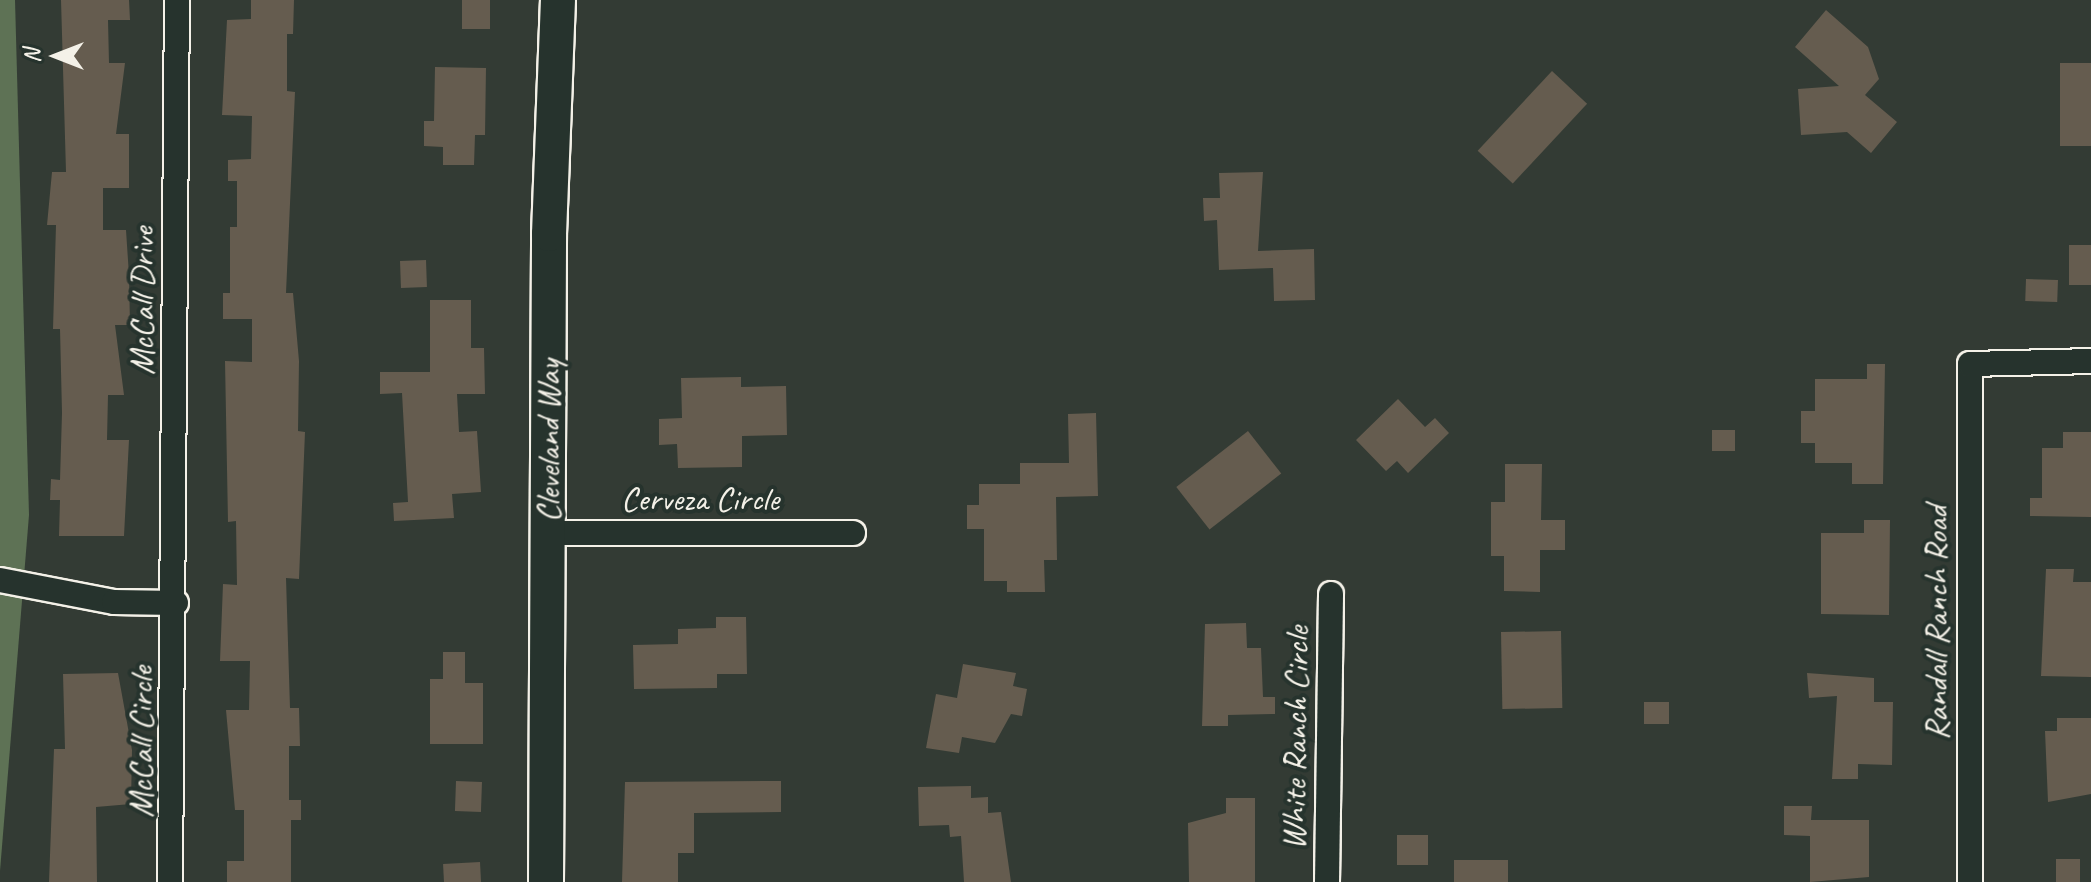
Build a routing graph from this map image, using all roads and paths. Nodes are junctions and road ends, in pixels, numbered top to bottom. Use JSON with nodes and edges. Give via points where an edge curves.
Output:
{"nodes":[{"id":1,"x":177,"y":0,"type":"edge"},
{"id":2,"x":558,"y":0,"type":"edge"},
{"id":3,"x":2091,"y":361,"type":"edge"},
{"id":4,"x":548,"y":533,"type":"junction"},
{"id":5,"x":853,"y":533,"type":"dead end"},
{"id":6,"x":0,"y":580,"type":"edge"},
{"id":7,"x":1331,"y":594,"type":"dead end"},
{"id":8,"x":176,"y":603,"type":"junction"},
{"id":9,"x":170,"y":882,"type":"edge"},
{"id":10,"x":546,"y":882,"type":"edge"},
{"id":11,"x":1327,"y":882,"type":"edge"},
{"id":12,"x":1970,"y":882,"type":"edge"}],
"edges":[{"from":1,"to":8,"type":"street","name":"McCall Drive"},
{"from":2,"to":4,"type":"street","name":"Cleveland Way"},
{"from":3,"to":12,"type":"street","name":"Randall Ranch Road","via":[[1970,364]]},
{"from":4,"to":5,"type":"street","name":"Cerveza Circle"},
{"from":4,"to":10,"type":"street","name":"Cleveland Way"},
{"from":6,"to":8,"type":"street","via":[[114,602]]},
{"from":7,"to":11,"type":"street","name":"White Ranch Circle"},
{"from":8,"to":9,"type":"street","name":"McCall Circle"}]}
